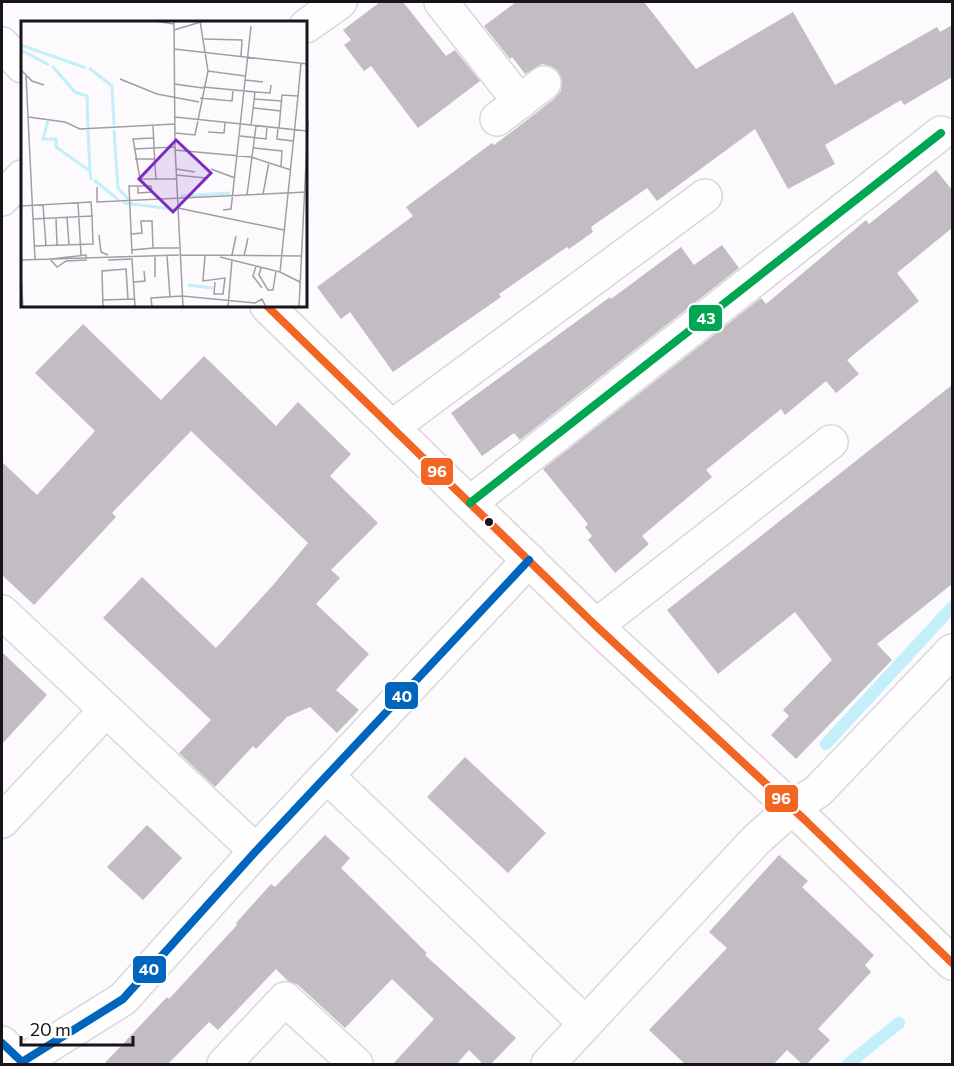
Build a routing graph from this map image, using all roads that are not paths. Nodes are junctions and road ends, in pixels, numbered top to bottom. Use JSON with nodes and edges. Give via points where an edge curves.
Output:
{"nodes":[{"id":1,"x":340,"y":2,"type":"edge"},
{"id":2,"x":441,"y":2,"type":"edge"},
{"id":3,"x":308,"y":25,"type":"edge"},
{"id":4,"x":2,"y":44,"type":"edge"},
{"id":5,"x":21,"y":65,"type":"edge"},
{"id":6,"x":520,"y":102,"type":"dead end"},
{"id":7,"x":941,"y":133,"type":"dead end"},
{"id":8,"x":21,"y":178,"type":"edge"},
{"id":9,"x":705,"y":196,"type":"dead end"},
{"id":10,"x":2,"y":199,"type":"edge"},
{"id":11,"x":269,"y":308,"type":"edge"},
{"id":12,"x":392,"y":427,"type":"junction"},
{"id":13,"x":831,"y":442,"type":"dead end"},
{"id":14,"x":470,"y":503,"type":"junction"},
{"id":15,"x":529,"y":560,"type":"junction"},
{"id":16,"x":2,"y":612,"type":"edge"},
{"id":17,"x":596,"y":626,"type":"junction"},
{"id":18,"x":952,"y":651,"type":"edge"},
{"id":19,"x":106,"y":710,"type":"junction"},
{"id":20,"x":327,"y":776,"type":"junction"},
{"id":21,"x":792,"y":808,"type":"junction"},
{"id":22,"x":2,"y":821,"type":"edge"},
{"id":23,"x":256,"y":851,"type":"junction"},
{"id":24,"x":951,"y":959,"type":"edge"},
{"id":25,"x":585,"y":1023,"type":"junction"},
{"id":26,"x":2,"y":1043,"type":"edge"},
{"id":27,"x":224,"y":1065,"type":"edge"},
{"id":28,"x":356,"y":1065,"type":"edge"},
{"id":29,"x":548,"y":1065,"type":"edge"}],
"edges":[{"from":1,"to":3,"type":"street"},
{"from":2,"to":6,"type":"street"},
{"from":4,"to":5,"type":"street"},
{"from":7,"to":14,"type":"street"},
{"from":8,"to":10,"type":"street"},
{"from":9,"to":12,"type":"street"},
{"from":11,"to":12,"type":"street"},
{"from":12,"to":14,"type":"street"},
{"from":13,"to":17,"type":"street"},
{"from":14,"to":15,"type":"street"},
{"from":15,"to":17,"type":"street"},
{"from":15,"to":20,"type":"street"},
{"from":16,"to":19,"type":"street"},
{"from":17,"to":21,"type":"street"},
{"from":18,"to":21,"type":"street","via":[[818,791]]},
{"from":19,"to":22,"type":"street"},
{"from":19,"to":23,"type":"street"},
{"from":20,"to":23,"type":"street"},
{"from":20,"to":25,"type":"street"},
{"from":21,"to":24,"type":"street"},
{"from":21,"to":25,"type":"street","via":[[756,840]]},
{"from":23,"to":26,"type":"street","via":[[123,999],[22,1062]]},
{"from":25,"to":29,"type":"street"},
{"from":27,"to":28,"type":"street","via":[[285,999]]}]}
